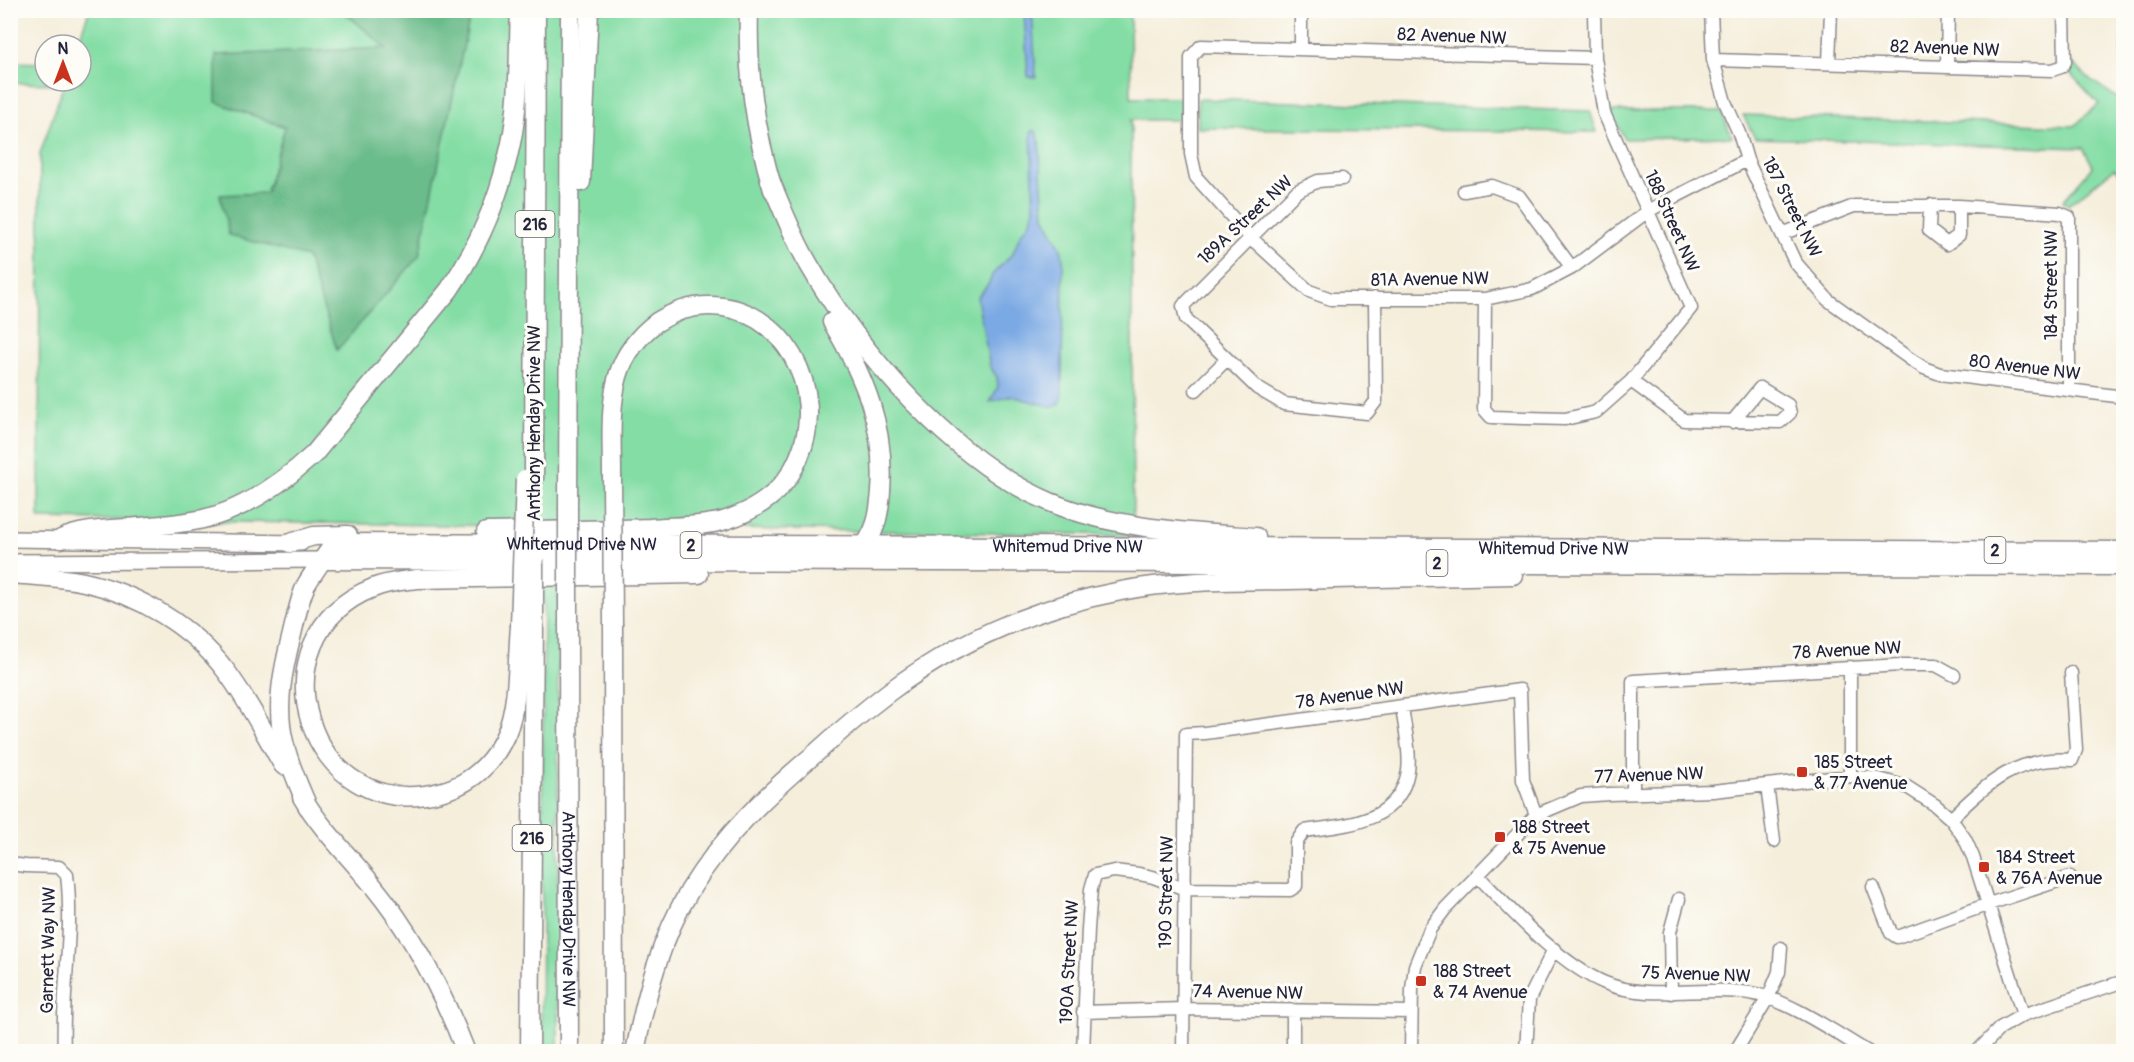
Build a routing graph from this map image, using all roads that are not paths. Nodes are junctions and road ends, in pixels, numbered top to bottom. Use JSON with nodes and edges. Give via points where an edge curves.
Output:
{"nodes":[{"id":1,"x":520,"y":10,"type":"edge"},
{"id":2,"x":536,"y":10,"type":"edge"},
{"id":3,"x":570,"y":10,"type":"edge"},
{"id":4,"x":589,"y":10,"type":"edge"},
{"id":5,"x":750,"y":10,"type":"edge"},
{"id":6,"x":1301,"y":10,"type":"edge"},
{"id":7,"x":1594,"y":10,"type":"edge"},
{"id":8,"x":1711,"y":10,"type":"edge"},
{"id":9,"x":1831,"y":10,"type":"edge"},
{"id":10,"x":1948,"y":10,"type":"edge"},
{"id":11,"x":2064,"y":10,"type":"edge"},
{"id":12,"x":1301,"y":49,"type":"junction"},
{"id":13,"x":1595,"y":58,"type":"junction"},
{"id":14,"x":1713,"y":60,"type":"junction"},
{"id":15,"x":1829,"y":63,"type":"junction"},
{"id":16,"x":1947,"y":66,"type":"junction"},
{"id":17,"x":1748,"y":160,"type":"junction"},
{"id":18,"x":1196,"y":177,"type":"joint"},
{"id":19,"x":1342,"y":178,"type":"dead end"},
{"id":20,"x":770,"y":180,"type":"junction"},
{"id":21,"x":1464,"y":191,"type":"dead end"},
{"id":22,"x":1930,"y":205,"type":"junction"},
{"id":23,"x":1959,"y":206,"type":"junction"},
{"id":24,"x":1648,"y":211,"type":"junction"},
{"id":25,"x":1782,"y":234,"type":"junction"},
{"id":26,"x":1250,"y":237,"type":"junction"},
{"id":27,"x":1572,"y":268,"type":"junction"},
{"id":28,"x":569,"y":284,"type":"junction"},
{"id":29,"x":1375,"y":298,"type":"junction"},
{"id":30,"x":1485,"y":299,"type":"junction"},
{"id":31,"x":1227,"y":358,"type":"junction"},
{"id":32,"x":1924,"y":368,"type":"joint"},
{"id":33,"x":1631,"y":381,"type":"junction"},
{"id":34,"x":1196,"y":390,"type":"dead end"},
{"id":35,"x":2069,"y":390,"type":"junction"},
{"id":36,"x":2124,"y":397,"type":"edge"},
{"id":37,"x":1731,"y":422,"type":"dead end"},
{"id":38,"x":10,"y":539,"type":"edge"},
{"id":39,"x":61,"y":539,"type":"junction"},
{"id":40,"x":290,"y":543,"type":"junction"},
{"id":41,"x":334,"y":543,"type":"junction"},
{"id":42,"x":864,"y":546,"type":"junction"},
{"id":43,"x":1441,"y":549,"type":"junction"},
{"id":44,"x":2124,"y":551,"type":"edge"},
{"id":45,"x":323,"y":560,"type":"junction"},
{"id":46,"x":10,"y":562,"type":"edge"},
{"id":47,"x":848,"y":563,"type":"junction"},
{"id":48,"x":1009,"y":563,"type":"junction"},
{"id":49,"x":1580,"y":564,"type":"junction"},
{"id":50,"x":2124,"y":566,"type":"edge"},
{"id":51,"x":10,"y":574,"type":"edge"},
{"id":52,"x":526,"y":625,"type":"junction"},
{"id":53,"x":1850,"y":667,"type":"junction"},
{"id":54,"x":2071,"y":673,"type":"dead end"},
{"id":55,"x":1954,"y":675,"type":"dead end"},
{"id":56,"x":1402,"y":706,"type":"junction"},
{"id":57,"x":1186,"y":734,"type":"joint"},
{"id":58,"x":1850,"y":776,"type":"junction"},
{"id":59,"x":1767,"y":785,"type":"junction"},
{"id":60,"x":1633,"y":793,"type":"junction"},
{"id":61,"x":308,"y":807,"type":"junction"},
{"id":62,"x":1536,"y":815,"type":"junction"},
{"id":63,"x":1951,"y":819,"type":"junction"},
{"id":64,"x":1774,"y":841,"type":"dead end"},
{"id":65,"x":10,"y":864,"type":"edge"},
{"id":66,"x":1477,"y":875,"type":"junction"},
{"id":67,"x":2070,"y":877,"type":"dead end"},
{"id":68,"x":1873,"y":887,"type":"dead end"},
{"id":69,"x":1185,"y":889,"type":"junction"},
{"id":70,"x":1679,"y":899,"type":"dead end"},
{"id":71,"x":1989,"y":904,"type":"junction"},
{"id":72,"x":1781,"y":948,"type":"dead end"},
{"id":73,"x":1554,"y":949,"type":"junction"},
{"id":74,"x":2124,"y":981,"type":"edge"},
{"id":75,"x":1671,"y":993,"type":"junction"},
{"id":76,"x":1769,"y":996,"type":"junction"},
{"id":77,"x":1183,"y":1010,"type":"junction"},
{"id":78,"x":1293,"y":1011,"type":"junction"},
{"id":79,"x":1083,"y":1012,"type":"junction"},
{"id":80,"x":1412,"y":1012,"type":"junction"},
{"id":81,"x":2023,"y":1015,"type":"junction"},
{"id":82,"x":64,"y":1052,"type":"edge"},
{"id":83,"x":466,"y":1052,"type":"edge"},
{"id":84,"x":530,"y":1052,"type":"edge"},
{"id":85,"x":569,"y":1052,"type":"edge"},
{"id":86,"x":614,"y":1052,"type":"edge"},
{"id":87,"x":634,"y":1052,"type":"edge"},
{"id":88,"x":1083,"y":1052,"type":"edge"},
{"id":89,"x":1183,"y":1052,"type":"edge"},
{"id":90,"x":1293,"y":1052,"type":"edge"},
{"id":91,"x":1411,"y":1052,"type":"edge"},
{"id":92,"x":1526,"y":1052,"type":"edge"},
{"id":93,"x":1735,"y":1052,"type":"edge"},
{"id":94,"x":1868,"y":1052,"type":"edge"},
{"id":95,"x":1977,"y":1052,"type":"edge"}],
"edges":[{"from":1,"to":39,"type":"highway","via":[[512,142],[488,224],[449,290],[314,454],[263,494],[205,519],[77,532]]},
{"from":2,"to":52,"type":"highway","name":"Anthony Henday Drive NW","number":"216","bridge":true,"via":[[534,437]]},
{"from":3,"to":28,"type":"highway","name":"Anthony Henday Drive NW","number":"216"},
{"from":4,"to":28,"type":"highway","via":[[577,262]]},
{"from":5,"to":20,"type":"highway","via":[[750,88]]},
{"from":6,"to":12,"type":"street"},
{"from":7,"to":13,"type":"street","name":"188 Street NW"},
{"from":8,"to":14,"type":"street","name":"187 Street NW"},
{"from":9,"to":15,"type":"street"},
{"from":10,"to":16,"type":"street"},
{"from":11,"to":16,"type":"street","name":"82 Avenue NW","via":[[2065,62],[2061,67],[2052,70]]},
{"from":12,"to":13,"type":"street","name":"82 Avenue NW"},
{"from":12,"to":18,"type":"street","name":"82 Avenue NW","via":[[1201,46],[1191,57],[1191,154]]},
{"from":13,"to":24,"type":"street","name":"188 Street NW","via":[[1604,112]]},
{"from":14,"to":15,"type":"street","name":"82 Avenue NW"},
{"from":14,"to":17,"type":"street","name":"187 Street NW"},
{"from":15,"to":16,"type":"street","name":"82 Avenue NW"},
{"from":17,"to":24,"type":"street","name":"81A Avenue NW"},
{"from":17,"to":25,"type":"street","name":"187 Street NW"},
{"from":18,"to":26,"type":"street","name":"81A Avenue NW"},
{"from":19,"to":26,"type":"street","name":"189A Street NW","via":[[1318,181],[1297,191]]},
{"from":20,"to":42,"type":"highway","via":[[800,264],[850,353],[878,427],[882,478],[879,514]]},
{"from":20,"to":43,"type":"highway","via":[[806,261],[845,324],[924,411],[969,454],[1008,481],[1051,502],[1116,523]]},
{"from":21,"to":27,"type":"street","via":[[1492,186],[1519,196]]},
{"from":22,"to":23,"type":"street"},
{"from":22,"to":23,"type":"street","via":[[1929,230],[1947,244],[1959,235]]},
{"from":22,"to":25,"type":"street","via":[[1854,206]]},
{"from":23,"to":35,"type":"street","name":"184 Street NW","via":[[2060,213],[2069,217]]},
{"from":24,"to":27,"type":"street","name":"81A Avenue NW"},
{"from":24,"to":33,"type":"street","name":"188 Street NW","via":[[1691,308]]},
{"from":25,"to":32,"type":"street","name":"187 Street NW","via":[[1795,262],[1828,300]]},
{"from":26,"to":29,"type":"street","name":"81A Avenue NW","via":[[1309,291],[1331,298]]},
{"from":26,"to":31,"type":"street","name":"189A Street NW","via":[[1183,306],[1186,319]]},
{"from":27,"to":30,"type":"street","name":"81A Avenue NW","via":[[1532,289]]},
{"from":28,"to":85,"type":"highway","name":"Anthony Henday Drive NW","number":"216","bridge":true},
{"from":29,"to":30,"type":"street","name":"81A Avenue NW"},
{"from":29,"to":31,"type":"street","via":[[1376,401],[1367,413],[1284,404],[1257,388]]},
{"from":30,"to":33,"type":"street","name":"188 Street NW","via":[[1484,409],[1491,417],[1565,419],[1596,412]]},
{"from":31,"to":34,"type":"street"},
{"from":32,"to":35,"type":"street","name":"80 Avenue NW","via":[[1958,377]]},
{"from":33,"to":37,"type":"street","via":[[1684,420]]},
{"from":35,"to":36,"type":"street","name":"80 Avenue NW"},
{"from":38,"to":39,"type":"main road","name":"Whitemud Drive NW"},
{"from":39,"to":40,"type":"main road","name":"Whitemud Drive NW"},
{"from":40,"to":41,"type":"main road","name":"Whitemud Drive NW"},
{"from":40,"to":86,"type":"highway","bridge":true,"via":[[314,536],[686,526],[725,520],[770,499],[794,470],[807,424],[806,387],[799,366],[779,335],[754,316],[719,306],[697,306],[677,311],[649,328],[637,341],[618,376],[613,405],[612,476],[613,625]]},
{"from":41,"to":42,"type":"highway","name":"Whitemud Drive NW","number":"2"},
{"from":41,"to":45,"type":"highway"},
{"from":42,"to":43,"type":"highway","name":"Whitemud Drive NW","number":"2"},
{"from":42,"to":47,"type":"highway"},
{"from":43,"to":44,"type":"highway","name":"Whitemud Drive NW","number":"2"},
{"from":45,"to":46,"type":"main road","name":"Whitemud Drive NW"},
{"from":45,"to":47,"type":"highway","name":"Whitemud Drive NW","number":"2"},
{"from":45,"to":61,"type":"highway","via":[[306,585],[297,611],[281,690],[284,741]]},
{"from":47,"to":48,"type":"highway","name":"Whitemud Drive NW"},
{"from":48,"to":49,"type":"highway","name":"Whitemud Drive NW","number":"2"},
{"from":48,"to":52,"type":"highway","via":[[925,571],[417,579],[386,584],[344,605],[313,645],[305,673],[305,699],[318,743],[344,772],[382,792],[420,795],[464,783],[492,758],[507,733]]},
{"from":49,"to":50,"type":"highway","name":"Whitemud Drive NW","number":"2"},
{"from":49,"to":87,"type":"highway","via":[[1520,575],[1233,581],[1134,589],[1059,606],[982,636],[890,691],[780,782],[747,816],[709,862],[670,930],[643,1006]]},
{"from":51,"to":61,"type":"highway","via":[[93,585],[157,611],[192,635],[226,671]]},
{"from":52,"to":84,"type":"highway","name":"Anthony Henday Drive NW","number":"216"},
{"from":53,"to":55,"type":"street","name":"78 Avenue NW","via":[[1936,665]]},
{"from":53,"to":58,"type":"street"},
{"from":53,"to":60,"type":"street","name":"78 Avenue NW","via":[[1633,681]]},
{"from":54,"to":63,"type":"street","via":[[2076,750],[2072,760],[2025,764],[2008,772],[1974,795]]},
{"from":56,"to":57,"type":"street","name":"78 Avenue NW"},
{"from":56,"to":62,"type":"street","name":"78 Avenue NW","via":[[1520,690],[1523,780]]},
{"from":56,"to":69,"type":"street","via":[[1408,758],[1402,787],[1383,812],[1368,820],[1304,831],[1296,843],[1296,886],[1290,890]]},
{"from":57,"to":69,"type":"street","name":"190 Street NW"},
{"from":58,"to":59,"type":"street","name":"77 Avenue NW"},
{"from":58,"to":63,"type":"street","name":"77 Avenue NW","via":[[1879,779],[1907,788]]},
{"from":59,"to":60,"type":"street","name":"77 Avenue NW"},
{"from":59,"to":64,"type":"street"},
{"from":60,"to":62,"type":"street","name":"77 Avenue NW","via":[[1581,796]]},
{"from":61,"to":83,"type":"highway","via":[[375,888],[423,960]]},
{"from":62,"to":66,"type":"street"},
{"from":63,"to":71,"type":"street","via":[[1965,839]]},
{"from":65,"to":82,"type":"street","name":"Garnett Way NW","via":[[59,867],[67,875]]},
{"from":66,"to":73,"type":"street","name":"75 Avenue NW"},
{"from":66,"to":80,"type":"street","via":[[1430,929],[1415,966]]},
{"from":67,"to":71,"type":"street"},
{"from":68,"to":71,"type":"street","via":[[1891,933],[1897,937]]},
{"from":69,"to":77,"type":"street","name":"190 Street NW"},
{"from":69,"to":79,"type":"street","name":"190A Street NW","via":[[1138,873],[1114,871],[1095,875]]},
{"from":70,"to":75,"type":"street","via":[[1671,932]]},
{"from":71,"to":81,"type":"street"},
{"from":72,"to":76,"type":"street","via":[[1779,972]]},
{"from":73,"to":75,"type":"street","name":"75 Avenue NW","via":[[1584,974],[1608,985]]},
{"from":73,"to":92,"type":"street","via":[[1529,999]]},
{"from":74,"to":81,"type":"street"},
{"from":75,"to":76,"type":"street","name":"75 Avenue NW","via":[[1732,991]]},
{"from":76,"to":93,"type":"street"},
{"from":76,"to":94,"type":"street","name":"75 Avenue NW"},
{"from":77,"to":78,"type":"street","name":"74 Avenue NW"},
{"from":77,"to":79,"type":"street","name":"74 Avenue NW"},
{"from":77,"to":89,"type":"street","name":"190 Street NW"},
{"from":78,"to":80,"type":"street","name":"74 Avenue NW"},
{"from":78,"to":90,"type":"street"},
{"from":79,"to":88,"type":"street","name":"190A Street NW"},
{"from":80,"to":91,"type":"street"},
{"from":81,"to":95,"type":"street","via":[[2000,1028]]}]}
